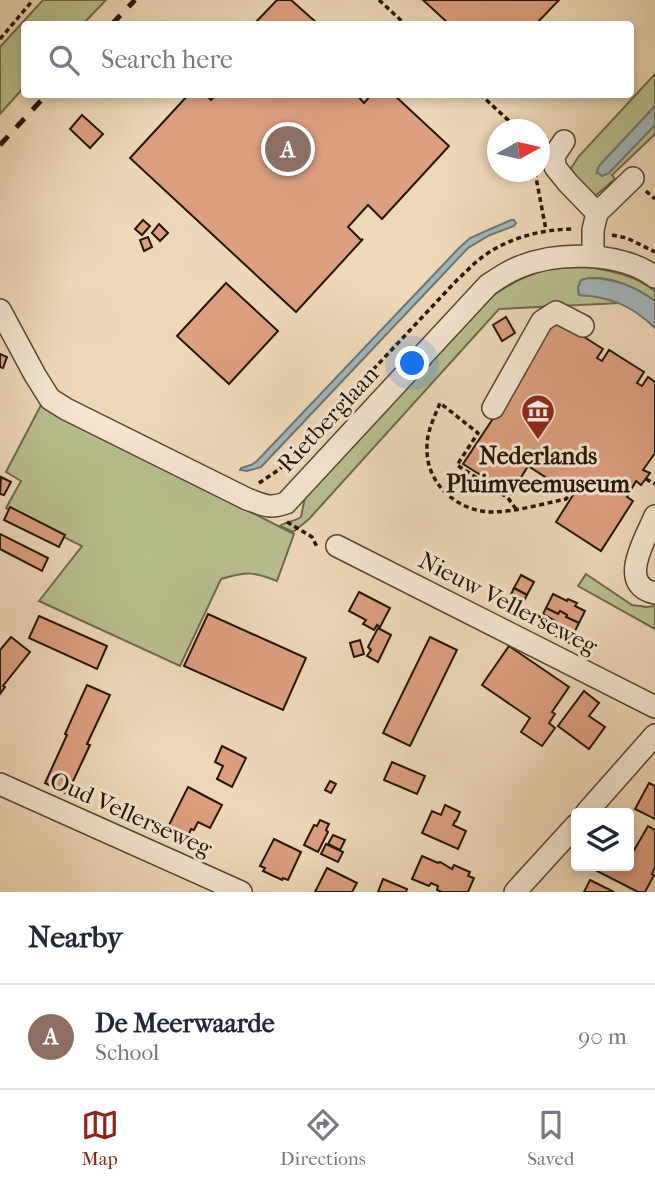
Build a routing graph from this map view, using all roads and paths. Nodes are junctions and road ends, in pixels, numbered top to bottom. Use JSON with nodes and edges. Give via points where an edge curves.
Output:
{"nodes":[{"id":1,"x":33,"y":0,"type":"edge"},
{"id":2,"x":379,"y":0,"type":"edge"},
{"id":3,"x":402,"y":21,"type":"edge"},
{"id":4,"x":0,"y":39,"type":"edge"},
{"id":5,"x":485,"y":98,"type":"edge"},
{"id":6,"x":507,"y":119,"type":"edge"},
{"id":7,"x":564,"y":141,"type":"dead end"},
{"id":8,"x":633,"y":178,"type":"dead end"},
{"id":9,"x":537,"y":182,"type":"edge"},
{"id":10,"x":597,"y":213,"type":"junction"},
{"id":11,"x":546,"y":230,"type":"dead end"},
{"id":12,"x":593,"y":256,"type":"junction"},
{"id":13,"x":655,"y":277,"type":"edge"},
{"id":14,"x":0,"y":310,"type":"edge"},
{"id":15,"x":583,"y":326,"type":"dead end"},
{"id":16,"x":492,"y":408,"type":"dead end"},
{"id":17,"x":646,"y":479,"type":"dead end"},
{"id":18,"x":655,"y":484,"type":"edge"},
{"id":19,"x":570,"y":493,"type":"dead end"},
{"id":20,"x":280,"y":505,"type":"junction"},
{"id":21,"x":516,"y":509,"type":"junction"},
{"id":22,"x":654,"y":521,"type":"edge"},
{"id":23,"x":327,"y":546,"type":"joint"},
{"id":24,"x":655,"y":593,"type":"edge"},
{"id":25,"x":655,"y":707,"type":"edge"},
{"id":26,"x":655,"y":735,"type":"edge"},
{"id":27,"x":0,"y":784,"type":"edge"},
{"id":28,"x":590,"y":808,"type":"edge"},
{"id":29,"x":571,"y":831,"type":"edge"},
{"id":30,"x":241,"y":892,"type":"edge"},
{"id":31,"x":516,"y":892,"type":"edge"}],
"edges":[{"from":1,"to":4,"type":"path"},
{"from":2,"to":3,"type":"path"},
{"from":5,"to":6,"type":"path"},
{"from":7,"to":10,"type":"street","via":[[554,156],[555,167]]},
{"from":8,"to":10,"type":"street"},
{"from":9,"to":11,"type":"path"},
{"from":10,"to":12,"type":"street"},
{"from":12,"to":13,"type":"street","name":"Rietberglaan","via":[[624,262]]},
{"from":12,"to":20,"type":"street","name":"Rietberglaan","via":[[550,258],[516,268],[488,285]]},
{"from":14,"to":20,"type":"street","via":[[50,399],[247,499]]},
{"from":15,"to":16,"type":"street","via":[[556,312],[542,321]]},
{"from":17,"to":18,"type":"path"},
{"from":19,"to":21,"type":"path","via":[[566,499]]},
{"from":20,"to":23,"type":"path","via":[[283,520]]},
{"from":21,"to":21,"type":"path","via":[[509,498],[457,465],[478,433],[440,404],[426,450],[430,471],[446,494],[465,507],[490,512]]},
{"from":22,"to":24,"type":"street","via":[[634,571],[639,585]]},
{"from":23,"to":25,"type":"street","name":"Nieuw Vellerseweg"},
{"from":26,"to":28,"type":"street"},
{"from":27,"to":30,"type":"street","name":"Oud Vellerseweg"},
{"from":29,"to":31,"type":"street"}]}
